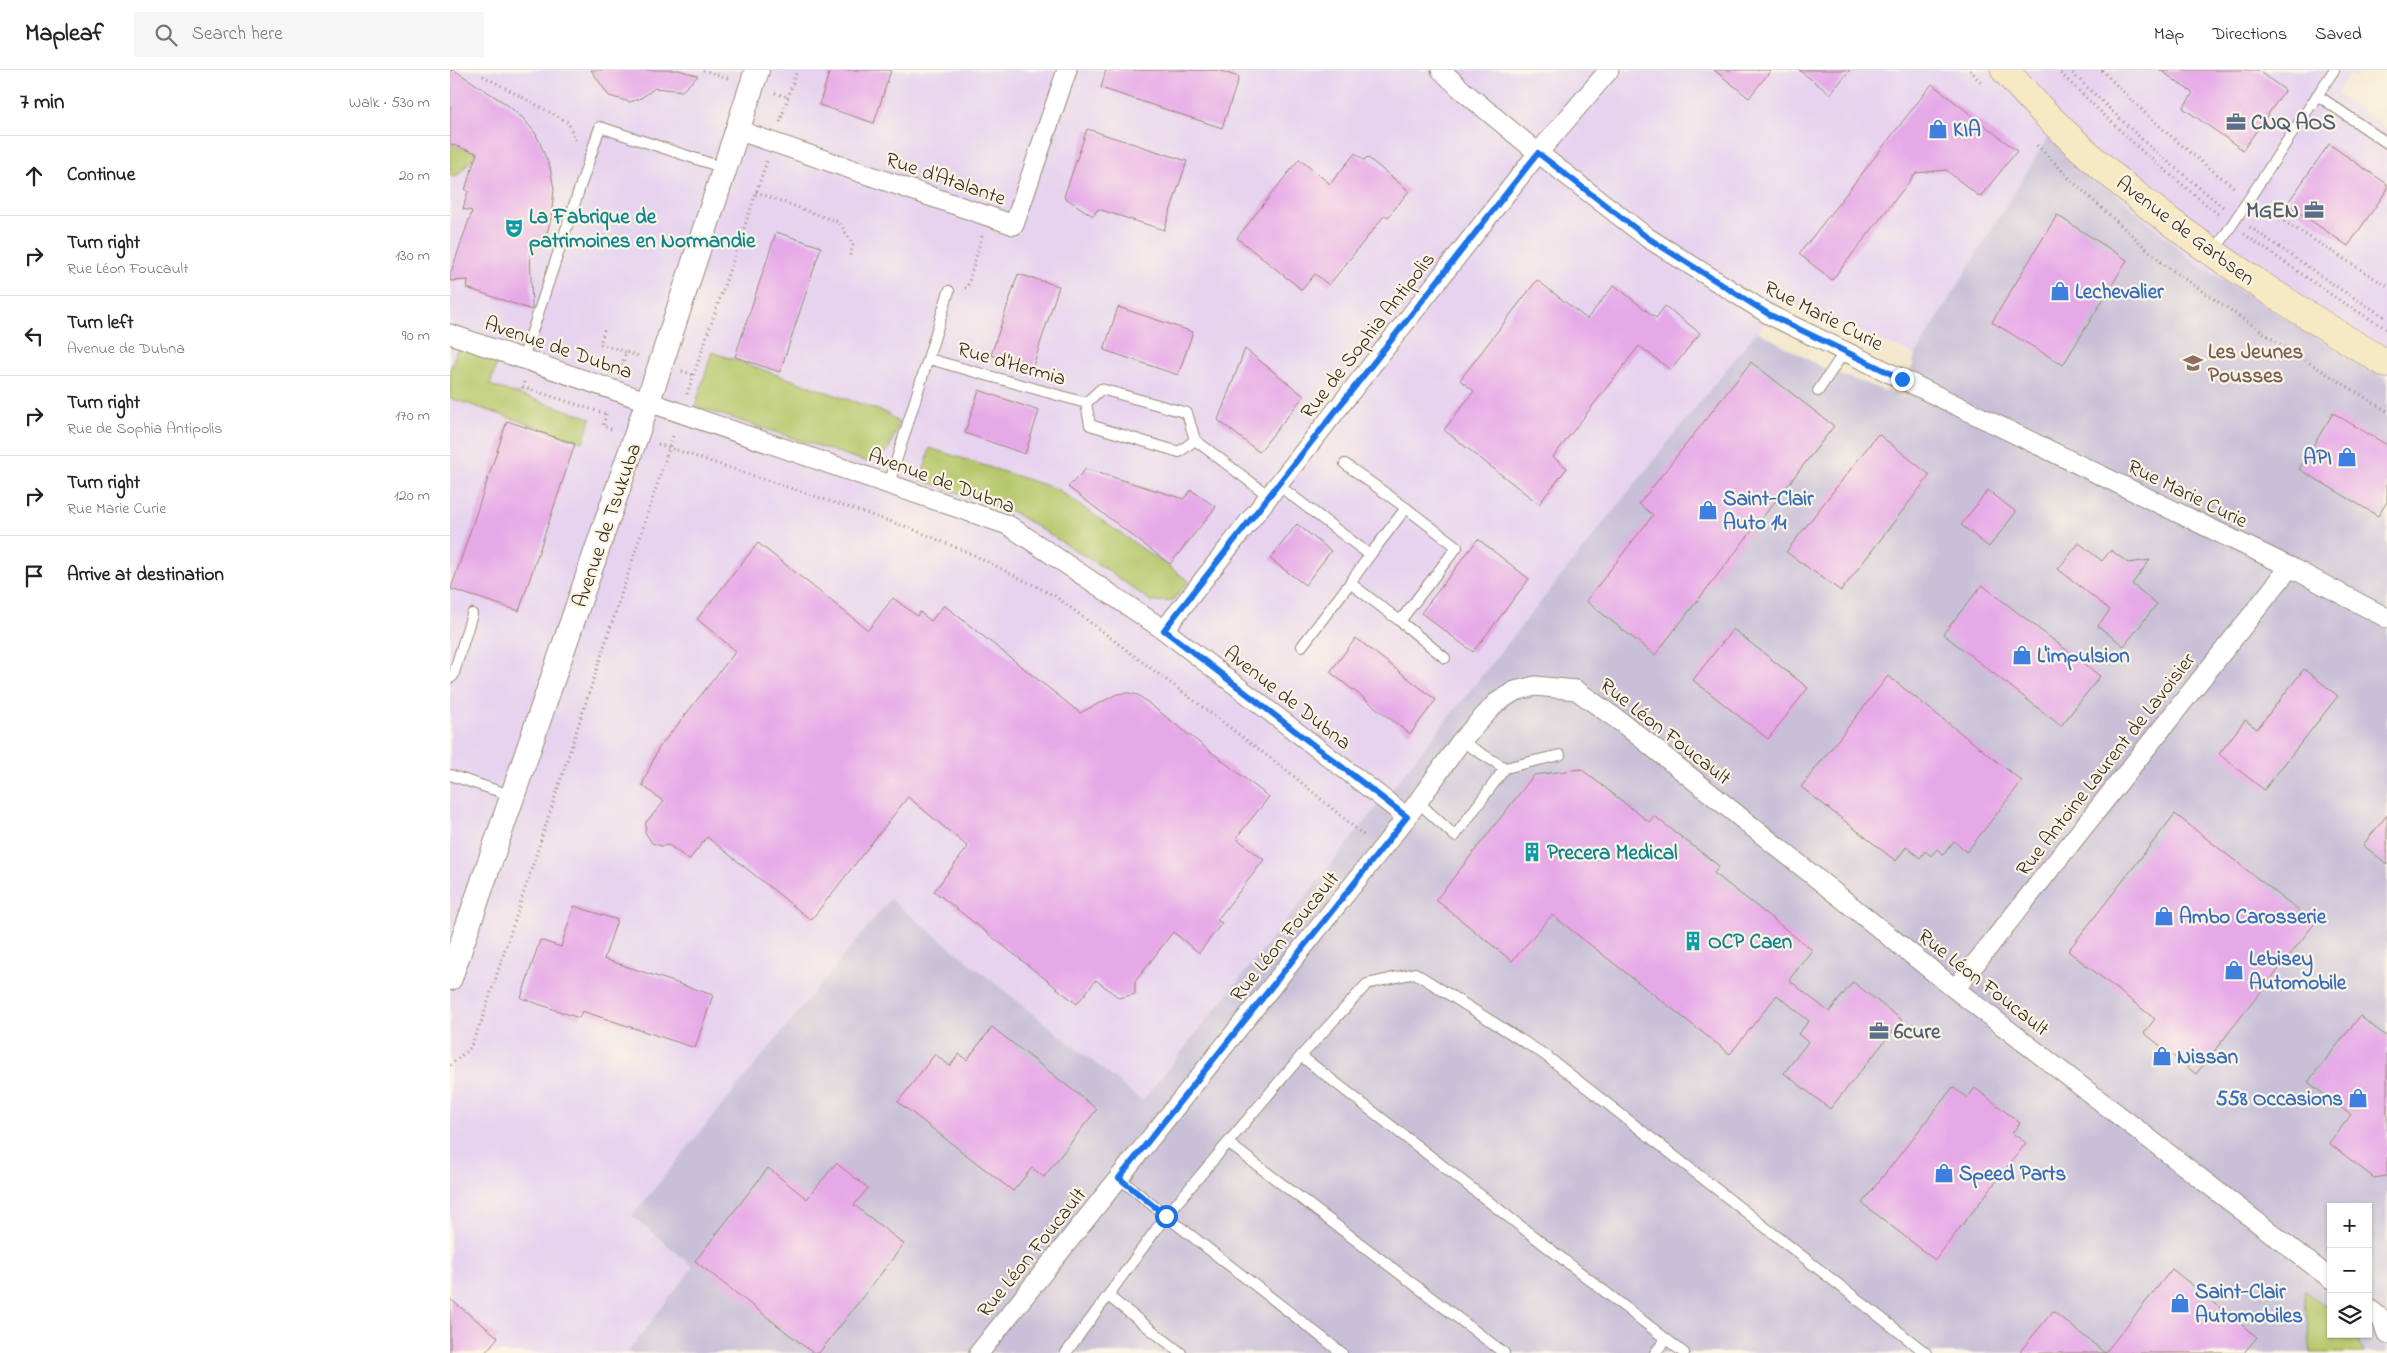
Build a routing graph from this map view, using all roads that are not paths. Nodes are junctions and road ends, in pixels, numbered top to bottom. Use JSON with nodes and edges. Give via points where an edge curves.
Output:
{"nodes":[{"id":1,"x":757,"y":70,"type":"edge"},
{"id":2,"x":1067,"y":70,"type":"edge"},
{"id":3,"x":1441,"y":70,"type":"edge"},
{"id":4,"x":1609,"y":70,"type":"edge"},
{"id":5,"x":2005,"y":70,"type":"edge"},
{"id":6,"x":2334,"y":70,"type":"edge"},
{"id":7,"x":2317,"y":95,"type":"junction"},
{"id":8,"x":737,"y":130,"type":"junction"},
{"id":9,"x":2387,"y":143,"type":"edge"},
{"id":10,"x":1538,"y":153,"type":"junction"},
{"id":11,"x":724,"y":168,"type":"junction"},
{"id":12,"x":2213,"y":252,"type":"junction"},
{"id":13,"x":949,"y":291,"type":"road end"},
{"id":14,"x":450,"y":334,"type":"edge"},
{"id":15,"x":1845,"y":351,"type":"junction"},
{"id":16,"x":523,"y":359,"type":"junction"},
{"id":17,"x":928,"y":359,"type":"junction"},
{"id":18,"x":2387,"y":364,"type":"edge"},
{"id":19,"x":1818,"y":391,"type":"dead end"},
{"id":20,"x":648,"y":401,"type":"junction"},
{"id":21,"x":1086,"y":404,"type":"junction"},
{"id":22,"x":1194,"y":440,"type":"junction"},
{"id":23,"x":1345,"y":464,"type":"dead end"},
{"id":24,"x":889,"y":484,"type":"junction"},
{"id":25,"x":1274,"y":491,"type":"junction"},
{"id":26,"x":1406,"y":508,"type":"junction"},
{"id":27,"x":1370,"y":555,"type":"junction"},
{"id":28,"x":2290,"y":567,"type":"junction"},
{"id":29,"x":1350,"y":583,"type":"junction"},
{"id":30,"x":472,"y":614,"type":"dead end"},
{"id":31,"x":2387,"y":618,"type":"edge"},
{"id":32,"x":1400,"y":621,"type":"junction"},
{"id":33,"x":1164,"y":630,"type":"junction"},
{"id":34,"x":1302,"y":646,"type":"dead end"},
{"id":35,"x":1444,"y":658,"type":"dead end"},
{"id":36,"x":450,"y":678,"type":"edge"},
{"id":37,"x":1461,"y":741,"type":"junction"},
{"id":38,"x":1560,"y":755,"type":"dead end"},
{"id":39,"x":1505,"y":768,"type":"junction"},
{"id":40,"x":450,"y":775,"type":"edge"},
{"id":41,"x":514,"y":796,"type":"junction"},
{"id":42,"x":1418,"y":802,"type":"junction"},
{"id":43,"x":1407,"y":817,"type":"junction"},
{"id":44,"x":450,"y":978,"type":"edge"},
{"id":45,"x":1955,"y":989,"type":"junction"},
{"id":46,"x":1301,"y":1056,"type":"junction"},
{"id":47,"x":1228,"y":1143,"type":"junction"},
{"id":48,"x":1119,"y":1178,"type":"junction"},
{"id":49,"x":1166,"y":1216,"type":"junction"},
{"id":50,"x":2327,"y":1276,"type":"edge"},
{"id":51,"x":1108,"y":1296,"type":"junction"},
{"id":52,"x":2372,"y":1311,"type":"edge"},
{"id":53,"x":2387,"y":1334,"type":"edge"},
{"id":54,"x":1666,"y":1339,"type":"junction"},
{"id":55,"x":979,"y":1353,"type":"edge"},
{"id":56,"x":1066,"y":1353,"type":"edge"},
{"id":57,"x":1181,"y":1353,"type":"edge"},
{"id":58,"x":1342,"y":1353,"type":"edge"},
{"id":59,"x":1504,"y":1353,"type":"edge"},
{"id":60,"x":1655,"y":1353,"type":"edge"},
{"id":61,"x":1684,"y":1353,"type":"edge"},
{"id":62,"x":1926,"y":1353,"type":"edge"}],
"edges":[{"from":1,"to":8,"type":"street","name":"Avenue de Tsukuba"},
{"from":2,"to":8,"type":"street","name":"Rue d'Atalante","via":[[1014,225]]},
{"from":3,"to":10,"type":"street","name":"Rue Marie Curie"},
{"from":4,"to":10,"type":"street","name":"Rue de Sophia Antipolis"},
{"from":5,"to":12,"type":"main road","name":"Avenue de Garbsen","via":[[2082,150],[2150,207]]},
{"from":6,"to":7,"type":"lane"},
{"from":7,"to":9,"type":"lane"},
{"from":7,"to":12,"type":"lane"},
{"from":8,"to":11,"type":"street","name":"Avenue de Tsukuba"},
{"from":10,"to":15,"type":"street","name":"Rue Marie Curie","via":[[1648,238],[1770,315]]},
{"from":10,"to":25,"type":"street","name":"Rue de Sophia Antipolis"},
{"from":11,"to":16,"type":"lane","via":[[600,127]]},
{"from":11,"to":20,"type":"street","name":"Avenue de Tsukuba"},
{"from":12,"to":18,"type":"main road","name":"Avenue de Garbsen","via":[[2284,301]]},
{"from":13,"to":17,"type":"lane"},
{"from":14,"to":16,"type":"street","name":"Avenue de Dubna"},
{"from":15,"to":19,"type":"lane"},
{"from":15,"to":28,"type":"street","name":"Rue Marie Curie"},
{"from":16,"to":20,"type":"street","name":"Avenue de Dubna"},
{"from":17,"to":21,"type":"lane","name":"Rue d'Hermia"},
{"from":17,"to":24,"type":"lane"},
{"from":20,"to":24,"type":"street","name":"Avenue de Dubna"},
{"from":20,"to":41,"type":"street","name":"Avenue de Tsukuba"},
{"from":21,"to":22,"type":"lane","name":"Rue d'Hermia","via":[[1090,425],[1179,452]]},
{"from":21,"to":22,"type":"lane","name":"Rue d'Hermia","via":[[1101,389],[1188,414]]},
{"from":22,"to":25,"type":"lane"},
{"from":23,"to":26,"type":"lane"},
{"from":24,"to":33,"type":"street","name":"Avenue de Dubna","via":[[1008,524]]},
{"from":25,"to":27,"type":"lane"},
{"from":25,"to":33,"type":"street","name":"Rue de Sophia Antipolis"},
{"from":26,"to":27,"type":"lane"},
{"from":26,"to":32,"type":"lane","via":[[1457,546]]},
{"from":27,"to":29,"type":"lane"},
{"from":28,"to":31,"type":"street","name":"Rue Marie Curie"},
{"from":28,"to":45,"type":"street","name":"Rue Antoine Laurent de Lavoisier"},
{"from":29,"to":32,"type":"lane"},
{"from":29,"to":34,"type":"lane"},
{"from":30,"to":36,"type":"lane"},
{"from":32,"to":35,"type":"lane"},
{"from":33,"to":43,"type":"street","name":"Avenue de Dubna"},
{"from":37,"to":39,"type":"lane"},
{"from":37,"to":42,"type":"street","name":"Rue Léon Foucault"},
{"from":37,"to":45,"type":"street","name":"Rue Léon Foucault","via":[[1496,703],[1515,691],[1535,686],[1576,690],[1625,725]]},
{"from":38,"to":39,"type":"lane"},
{"from":39,"to":42,"type":"lane","via":[[1455,836]]},
{"from":40,"to":41,"type":"lane"},
{"from":41,"to":44,"type":"street","name":"Avenue de Tsukuba"},
{"from":42,"to":43,"type":"street","name":"Rue Léon Foucault"},
{"from":43,"to":48,"type":"street","name":"Rue Léon Foucault"},
{"from":45,"to":50,"type":"street","name":"Rue Léon Foucault"},
{"from":46,"to":47,"type":"lane"},
{"from":46,"to":54,"type":"lane"},
{"from":46,"to":62,"type":"lane","via":[[1367,984],[1415,974],[1545,1055]]},
{"from":47,"to":49,"type":"lane"},
{"from":47,"to":59,"type":"lane"},
{"from":48,"to":49,"type":"lane"},
{"from":48,"to":55,"type":"street","name":"Rue Léon Foucault"},
{"from":49,"to":51,"type":"lane"},
{"from":49,"to":58,"type":"lane"},
{"from":51,"to":56,"type":"lane"},
{"from":51,"to":57,"type":"lane"},
{"from":52,"to":53,"type":"street","via":[[2381,1318]]},
{"from":54,"to":60,"type":"lane"},
{"from":54,"to":61,"type":"lane"}]}
